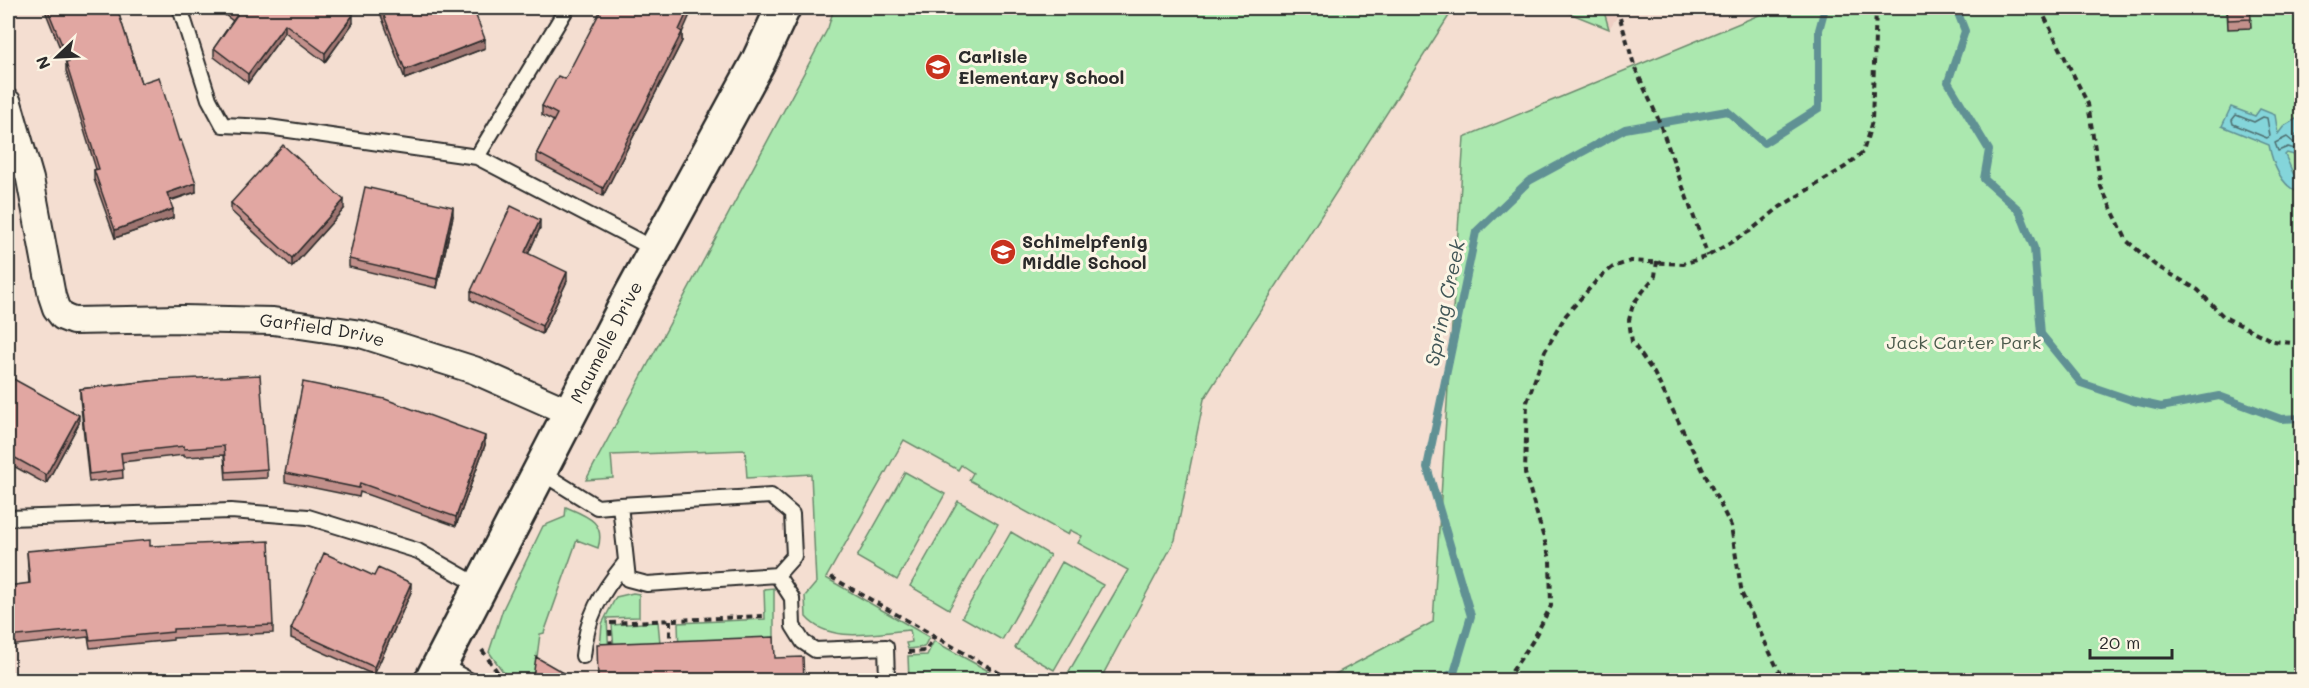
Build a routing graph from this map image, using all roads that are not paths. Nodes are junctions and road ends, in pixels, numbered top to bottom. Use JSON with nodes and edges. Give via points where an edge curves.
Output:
{"nodes":[{"id":1,"x":180,"y":8,"type":"edge"},
{"id":2,"x":567,"y":8,"type":"edge"},
{"id":3,"x":783,"y":8,"type":"edge"},
{"id":4,"x":8,"y":103,"type":"edge"},
{"id":5,"x":477,"y":158,"type":"junction"},
{"id":6,"x":656,"y":250,"type":"junction"},
{"id":7,"x":569,"y":412,"type":"junction"},
{"id":8,"x":539,"y":471,"type":"junction"},
{"id":9,"x":620,"y":505,"type":"junction"},
{"id":10,"x":8,"y":519,"type":"edge"},
{"id":11,"x":625,"y":563,"type":"junction"},
{"id":12,"x":777,"y":575,"type":"junction"},
{"id":13,"x":480,"y":586,"type":"junction"},
{"id":14,"x":583,"y":656,"type":"dead end"},
{"id":15,"x":436,"y":672,"type":"edge"},
{"id":16,"x":469,"y":681,"type":"edge"},
{"id":17,"x":887,"y":681,"type":"edge"}],
"edges":[{"from":1,"to":5,"type":"lane","via":[[209,99],[223,125],[268,127]]},
{"from":2,"to":5,"type":"lane"},
{"from":3,"to":6,"type":"street","name":"Maumelle Drive"},
{"from":4,"to":7,"type":"street","name":"Garfield Drive","via":[[30,179],[52,296],[63,317],[87,323],[273,321],[361,334],[474,370]]},
{"from":5,"to":6,"type":"lane"},
{"from":6,"to":7,"type":"street","name":"Maumelle Drive"},
{"from":7,"to":8,"type":"street","name":"Maumelle Drive"},
{"from":8,"to":9,"type":"lane","via":[[597,507]]},
{"from":8,"to":13,"type":"street","name":"Maumelle Drive"},
{"from":9,"to":11,"type":"lane"},
{"from":9,"to":12,"type":"lane","via":[[771,496],[792,514],[794,556]]},
{"from":10,"to":13,"type":"lane","via":[[231,511],[308,517],[418,551]]},
{"from":11,"to":12,"type":"lane","via":[[628,579],[647,584]]},
{"from":11,"to":14,"type":"lane","via":[[603,591],[587,624]]},
{"from":12,"to":17,"type":"lane","via":[[792,598],[793,626],[803,642],[815,650],[886,647]]},
{"from":13,"to":15,"type":"street","name":"Maumelle Drive"},
{"from":15,"to":16,"type":"lane"}]}
